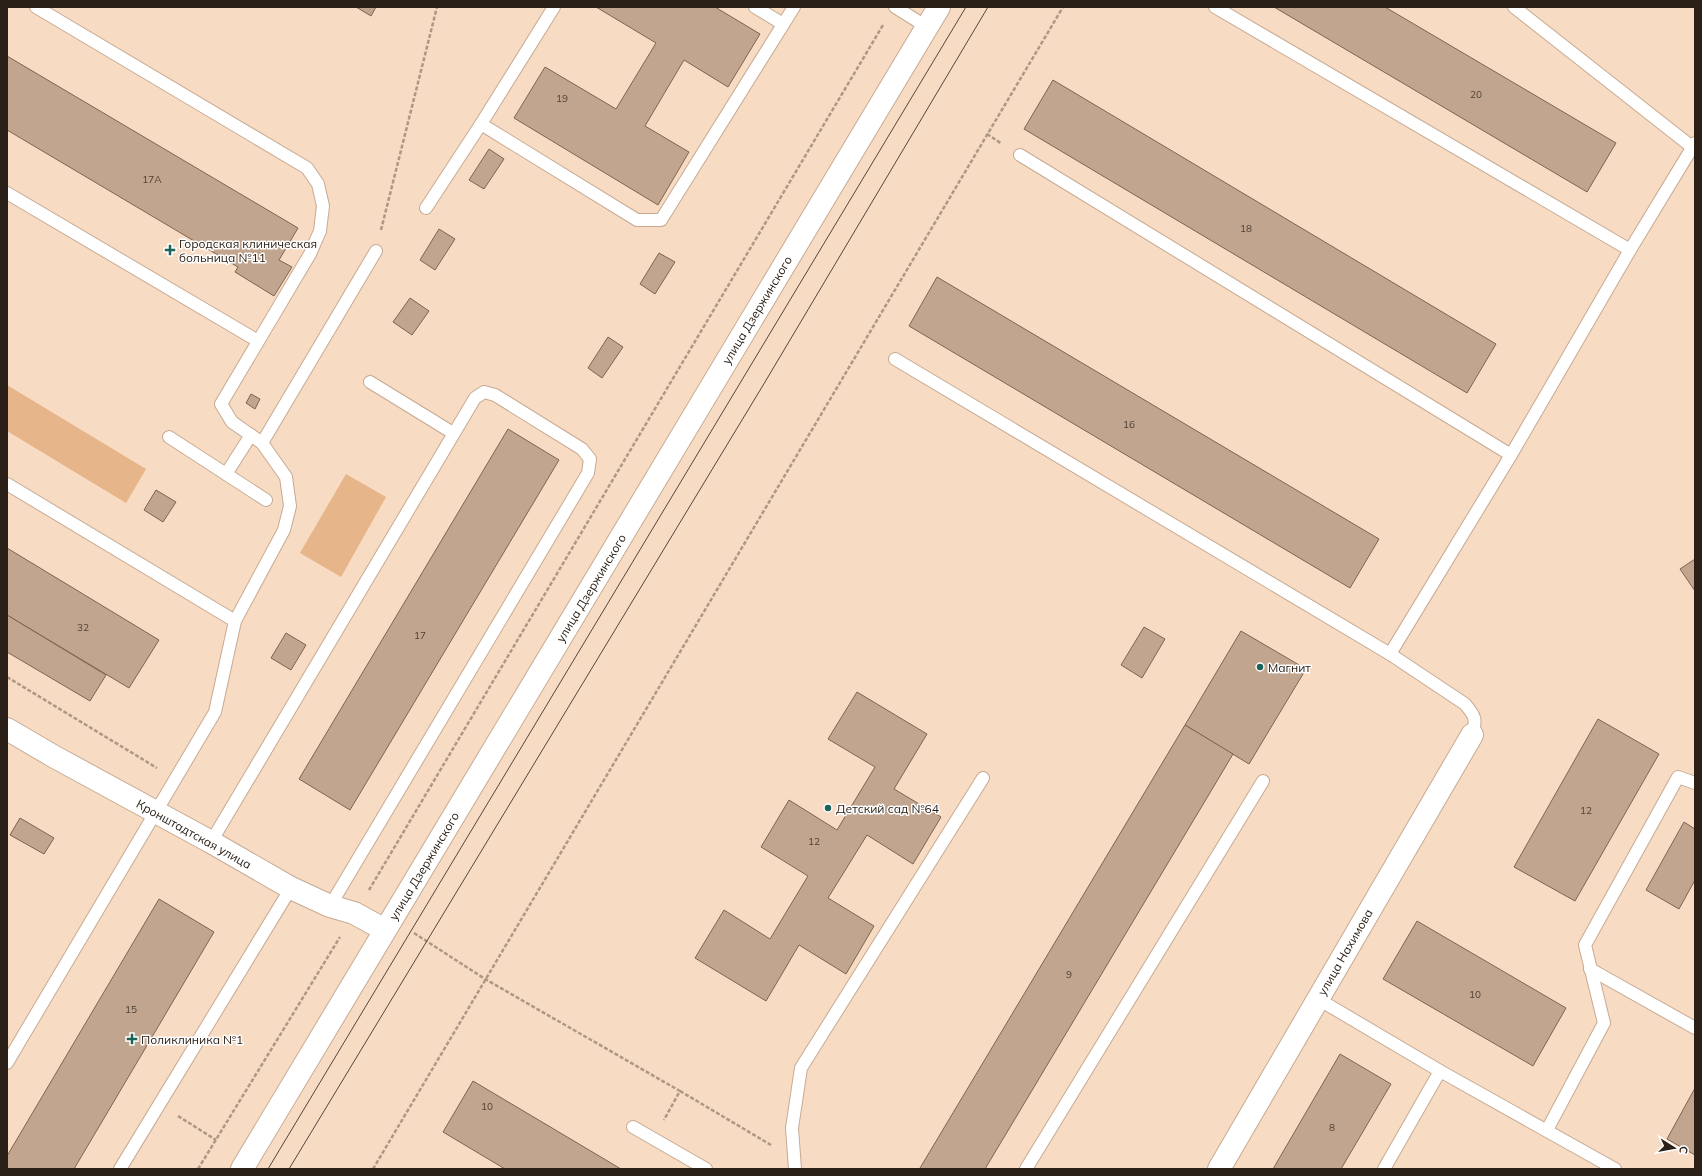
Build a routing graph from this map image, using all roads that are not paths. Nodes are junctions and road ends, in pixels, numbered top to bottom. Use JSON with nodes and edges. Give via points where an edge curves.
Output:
{"nodes":[{"id":1,"x":36,"y":7,"type":"edge"},
{"id":2,"x":554,"y":7,"type":"edge"},
{"id":3,"x":755,"y":7,"type":"edge"},
{"id":4,"x":794,"y":7,"type":"edge"},
{"id":5,"x":895,"y":7,"type":"edge"},
{"id":6,"x":939,"y":7,"type":"edge"},
{"id":7,"x":1215,"y":7,"type":"edge"},
{"id":8,"x":1514,"y":7,"type":"edge"},
{"id":9,"x":783,"y":24,"type":"junction"},
{"id":10,"x":927,"y":27,"type":"junction"},
{"id":11,"x":481,"y":124,"type":"junction"},
{"id":12,"x":1693,"y":145,"type":"edge"},
{"id":13,"x":1020,"y":155,"type":"dead end"},
{"id":14,"x":7,"y":193,"type":"edge"},
{"id":15,"x":426,"y":208,"type":"dead end"},
{"id":16,"x":376,"y":250,"type":"road end"},
{"id":17,"x":1630,"y":250,"type":"junction"},
{"id":18,"x":258,"y":341,"type":"junction"},
{"id":19,"x":895,"y":359,"type":"dead end"},
{"id":20,"x":370,"y":382,"type":"dead end"},
{"id":21,"x":453,"y":433,"type":"junction"},
{"id":22,"x":251,"y":435,"type":"junction"},
{"id":23,"x":169,"y":437,"type":"dead end"},
{"id":24,"x":262,"y":444,"type":"junction"},
{"id":25,"x":1511,"y":455,"type":"junction"},
{"id":26,"x":226,"y":474,"type":"junction"},
{"id":27,"x":7,"y":484,"type":"edge"},
{"id":28,"x":266,"y":500,"type":"dead end"},
{"id":29,"x":235,"y":621,"type":"junction"},
{"id":30,"x":1390,"y":654,"type":"junction"},
{"id":31,"x":7,"y":729,"type":"edge"},
{"id":32,"x":1472,"y":735,"type":"joint"},
{"id":33,"x":983,"y":778,"type":"dead end"},
{"id":34,"x":1263,"y":781,"type":"dead end"},
{"id":35,"x":1695,"y":783,"type":"edge"},
{"id":36,"x":156,"y":812,"type":"junction"},
{"id":37,"x":211,"y":842,"type":"junction"},
{"id":38,"x":291,"y":888,"type":"junction"},
{"id":39,"x":330,"y":906,"type":"junction"},
{"id":40,"x":385,"y":930,"type":"junction"},
{"id":41,"x":1590,"y":969,"type":"junction"},
{"id":42,"x":1318,"y":999,"type":"junction"},
{"id":43,"x":1695,"y":1028,"type":"edge"},
{"id":44,"x":7,"y":1063,"type":"edge"},
{"id":45,"x":1440,"y":1071,"type":"junction"},
{"id":46,"x":633,"y":1126,"type":"dead end"},
{"id":47,"x":1547,"y":1130,"type":"junction"},
{"id":48,"x":794,"y":1164,"type":"edge"},
{"id":49,"x":120,"y":1169,"type":"edge"},
{"id":50,"x":242,"y":1169,"type":"edge"},
{"id":51,"x":706,"y":1169,"type":"edge"},
{"id":52,"x":1026,"y":1169,"type":"edge"},
{"id":53,"x":1219,"y":1169,"type":"edge"},
{"id":54,"x":1384,"y":1169,"type":"edge"},
{"id":55,"x":1615,"y":1169,"type":"edge"}],
"edges":[{"from":1,"to":18,"type":"lane","via":[[307,168],[318,184],[323,206],[320,230],[310,254]]},
{"from":2,"to":11,"type":"lane"},
{"from":3,"to":9,"type":"lane"},
{"from":4,"to":9,"type":"lane"},
{"from":5,"to":10,"type":"lane"},
{"from":6,"to":10,"type":"main road","name":"улица Дзержинского"},
{"from":7,"to":17,"type":"lane"},
{"from":8,"to":12,"type":"lane"},
{"from":9,"to":11,"type":"lane","via":[[661,220],[637,220]]},
{"from":10,"to":40,"type":"main road","name":"улица Дзержинского"},
{"from":11,"to":15,"type":"lane"},
{"from":12,"to":17,"type":"lane"},
{"from":13,"to":25,"type":"lane"},
{"from":14,"to":18,"type":"lane"},
{"from":16,"to":24,"type":"lane"},
{"from":17,"to":25,"type":"lane"},
{"from":18,"to":22,"type":"lane","via":[[221,404],[232,422]]},
{"from":19,"to":30,"type":"lane"},
{"from":20,"to":21,"type":"lane"},
{"from":21,"to":37,"type":"lane"},
{"from":21,"to":39,"type":"lane","via":[[475,398],[484,392],[495,395],[582,449],[590,460],[588,473]]},
{"from":22,"to":24,"type":"lane"},
{"from":22,"to":26,"type":"lane"},
{"from":23,"to":26,"type":"lane"},
{"from":24,"to":29,"type":"lane","via":[[286,476],[290,506],[284,530]]},
{"from":25,"to":30,"type":"lane"},
{"from":26,"to":28,"type":"lane"},
{"from":27,"to":29,"type":"lane"},
{"from":29,"to":36,"type":"lane","via":[[215,712]]},
{"from":30,"to":32,"type":"lane","via":[[1465,704],[1474,715]]},
{"from":31,"to":36,"type":"main road","name":"Кронштадтская улица"},
{"from":32,"to":42,"type":"main road","name":"улица Нахимова"},
{"from":33,"to":48,"type":"lane","via":[[801,1068],[792,1128]]},
{"from":34,"to":52,"type":"lane"},
{"from":35,"to":41,"type":"lane","via":[[1678,777],[1674,784],[1584,944]]},
{"from":36,"to":37,"type":"main road","name":"Кронштадтская улица"},
{"from":36,"to":44,"type":"lane"},
{"from":37,"to":38,"type":"main road","name":"Кронштадтская улица"},
{"from":38,"to":39,"type":"main road","name":"Кронштадтская улица"},
{"from":38,"to":49,"type":"lane"},
{"from":39,"to":40,"type":"main road","name":"Кронштадтская улица","via":[[354,913]]},
{"from":40,"to":50,"type":"main road","name":"улица Дзержинского"},
{"from":41,"to":43,"type":"lane"},
{"from":41,"to":47,"type":"lane","via":[[1604,1023]]},
{"from":42,"to":45,"type":"lane"},
{"from":42,"to":53,"type":"main road","name":"улица Нахимова"},
{"from":45,"to":47,"type":"lane"},
{"from":45,"to":54,"type":"lane"},
{"from":46,"to":51,"type":"lane"},
{"from":47,"to":55,"type":"lane"}]}
